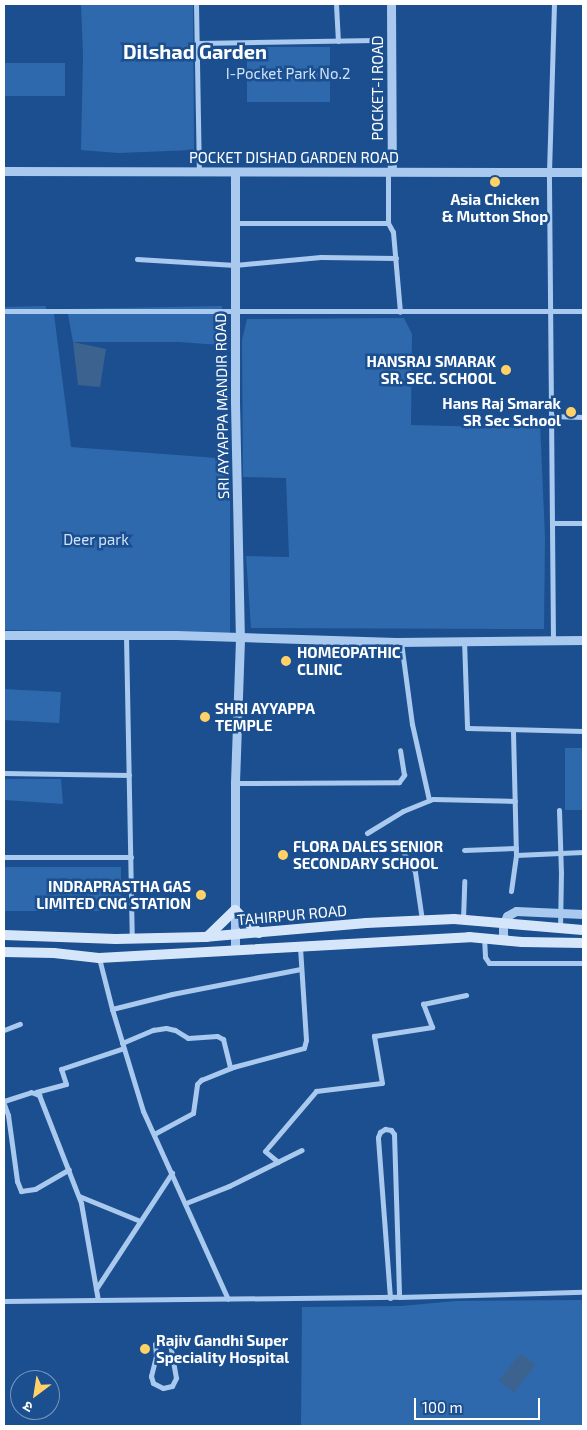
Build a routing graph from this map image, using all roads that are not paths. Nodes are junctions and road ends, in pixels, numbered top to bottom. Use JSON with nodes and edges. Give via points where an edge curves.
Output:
{"nodes":[{"id":1,"x":196,"y":4,"type":"edge"},
{"id":2,"x":336,"y":4,"type":"edge"},
{"id":3,"x":391,"y":4,"type":"edge"},
{"id":4,"x":554,"y":4,"type":"edge"},
{"id":5,"x":375,"y":40,"type":"dead end"},
{"id":6,"x":338,"y":41,"type":"junction"},
{"id":7,"x":198,"y":43,"type":"junction"},
{"id":8,"x":4,"y":171,"type":"edge"},
{"id":9,"x":199,"y":171,"type":"junction"},
{"id":10,"x":390,"y":171,"type":"junction"},
{"id":11,"x":235,"y":172,"type":"junction"},
{"id":12,"x":549,"y":172,"type":"junction"},
{"id":13,"x":583,"y":172,"type":"edge"},
{"id":14,"x":235,"y":223,"type":"junction"},
{"id":15,"x":388,"y":223,"type":"junction"},
{"id":16,"x":396,"y":258,"type":"junction"},
{"id":17,"x":137,"y":259,"type":"dead end"},
{"id":18,"x":235,"y":265,"type":"junction"},
{"id":19,"x":4,"y":311,"type":"edge"},
{"id":20,"x":550,"y":311,"type":"junction"},
{"id":21,"x":583,"y":311,"type":"edge"},
{"id":22,"x":235,"y":312,"type":"junction"},
{"id":23,"x":400,"y":312,"type":"junction"},
{"id":24,"x":551,"y":416,"type":"junction"},
{"id":25,"x":583,"y":417,"type":"edge"},
{"id":26,"x":552,"y":523,"type":"junction"},
{"id":27,"x":583,"y":523,"type":"edge"},
{"id":28,"x":4,"y":636,"type":"edge"},
{"id":29,"x":126,"y":636,"type":"junction"},
{"id":30,"x":240,"y":639,"type":"junction"},
{"id":31,"x":464,"y":640,"type":"junction"},
{"id":32,"x":553,"y":640,"type":"junction"},
{"id":33,"x":583,"y":640,"type":"edge"},
{"id":34,"x":401,"y":642,"type":"junction"},
{"id":35,"x":513,"y":730,"type":"junction"},
{"id":36,"x":583,"y":731,"type":"edge"},
{"id":37,"x":400,"y":750,"type":"dead end"},
{"id":38,"x":4,"y":773,"type":"edge"},
{"id":39,"x":129,"y":775,"type":"junction"},
{"id":40,"x":235,"y":783,"type":"junction"},
{"id":41,"x":429,"y":800,"type":"junction"},
{"id":42,"x":515,"y":801,"type":"junction"},
{"id":43,"x":559,"y":810,"type":"dead end"},
{"id":44,"x":367,"y":833,"type":"dead end"},
{"id":45,"x":398,"y":845,"type":"dead end"},
{"id":46,"x":516,"y":848,"type":"junction"},
{"id":47,"x":464,"y":850,"type":"dead end"},
{"id":48,"x":560,"y":852,"type":"junction"},
{"id":49,"x":583,"y":852,"type":"edge"},
{"id":50,"x":516,"y":855,"type":"junction"},
{"id":51,"x":4,"y":857,"type":"edge"},
{"id":52,"x":131,"y":857,"type":"junction"},
{"id":53,"x":464,"y":881,"type":"dead end"},
{"id":54,"x":512,"y":891,"type":"dead end"},
{"id":55,"x":235,"y":910,"type":"junction"},
{"id":56,"x":561,"y":913,"type":"junction"},
{"id":57,"x":583,"y":914,"type":"edge"},
{"id":58,"x":422,"y":920,"type":"junction"},
{"id":59,"x":463,"y":920,"type":"junction"},
{"id":60,"x":503,"y":925,"type":"junction"},
{"id":61,"x":560,"y":930,"type":"junction"},
{"id":62,"x":583,"y":930,"type":"edge"},
{"id":63,"x":259,"y":933,"type":"junction"},
{"id":64,"x":4,"y":935,"type":"edge"},
{"id":65,"x":235,"y":935,"type":"junction"},
{"id":66,"x":207,"y":937,"type":"junction"},
{"id":67,"x":484,"y":937,"type":"junction"},
{"id":68,"x":132,"y":939,"type":"junction"},
{"id":69,"x":503,"y":940,"type":"junction"},
{"id":70,"x":583,"y":943,"type":"edge"},
{"id":71,"x":300,"y":947,"type":"junction"},
{"id":72,"x":235,"y":950,"type":"junction"},
{"id":73,"x":4,"y":952,"type":"edge"},
{"id":74,"x":99,"y":958,"type":"junction"},
{"id":75,"x":583,"y":963,"type":"edge"},
{"id":76,"x":301,"y":969,"type":"junction"},
{"id":77,"x":466,"y":995,"type":"dead end"},
{"id":78,"x":112,"y":1009,"type":"junction"},
{"id":79,"x":20,"y":1024,"type":"dead end"},
{"id":80,"x":4,"y":1030,"type":"edge"},
{"id":81,"x":123,"y":1045,"type":"junction"},
{"id":82,"x":230,"y":1068,"type":"junction"},
{"id":83,"x":36,"y":1092,"type":"junction"},
{"id":84,"x":4,"y":1102,"type":"edge"},
{"id":85,"x":154,"y":1134,"type":"junction"},
{"id":86,"x":302,"y":1150,"type":"dead end"},
{"id":87,"x":278,"y":1162,"type":"junction"},
{"id":88,"x":69,"y":1169,"type":"junction"},
{"id":89,"x":172,"y":1173,"type":"junction"},
{"id":90,"x":79,"y":1196,"type":"junction"},
{"id":91,"x":186,"y":1202,"type":"junction"},
{"id":92,"x":140,"y":1221,"type":"junction"},
{"id":93,"x":96,"y":1289,"type":"junction"},
{"id":94,"x":583,"y":1292,"type":"edge"},
{"id":95,"x":399,"y":1297,"type":"junction"},
{"id":96,"x":390,"y":1298,"type":"junction"},
{"id":97,"x":228,"y":1299,"type":"junction"},
{"id":98,"x":98,"y":1300,"type":"junction"},
{"id":99,"x":4,"y":1301,"type":"edge"},
{"id":100,"x":155,"y":1344,"type":"dead end"},
{"id":101,"x":170,"y":1344,"type":"dead end"}],
"edges":[{"from":1,"to":7,"type":"street"},
{"from":2,"to":6,"type":"street"},
{"from":3,"to":10,"type":"street","name":"POCKET-I ROAD"},
{"from":4,"to":12,"type":"street"},
{"from":5,"to":6,"type":"street"},
{"from":6,"to":7,"type":"street"},
{"from":7,"to":9,"type":"street"},
{"from":8,"to":9,"type":"street","name":"POCKET DISHAD GARDEN ROAD"},
{"from":9,"to":11,"type":"street","name":"POCKET DISHAD GARDEN ROAD"},
{"from":10,"to":11,"type":"street","name":"POCKET DISHAD GARDEN ROAD"},
{"from":10,"to":12,"type":"street","name":"POCKET DISHAD GARDEN ROAD"},
{"from":10,"to":15,"type":"street"},
{"from":11,"to":14,"type":"street","name":"SRI AYYAPPA MANDIR ROAD"},
{"from":12,"to":13,"type":"street","name":"POCKET DISHAD GARDEN ROAD"},
{"from":12,"to":20,"type":"street"},
{"from":14,"to":15,"type":"street"},
{"from":14,"to":18,"type":"street","name":"SRI AYYAPPA MANDIR ROAD"},
{"from":15,"to":16,"type":"street","via":[[392,228]]},
{"from":16,"to":18,"type":"street","via":[[321,257]]},
{"from":16,"to":23,"type":"street"},
{"from":17,"to":18,"type":"street"},
{"from":18,"to":22,"type":"street","name":"SRI AYYAPPA MANDIR ROAD"},
{"from":19,"to":22,"type":"street"},
{"from":20,"to":21,"type":"street"},
{"from":20,"to":23,"type":"street"},
{"from":20,"to":24,"type":"street"},
{"from":22,"to":23,"type":"street"},
{"from":22,"to":30,"type":"street","name":"SRI AYYAPPA MANDIR ROAD"},
{"from":24,"to":25,"type":"street"},
{"from":24,"to":26,"type":"street"},
{"from":26,"to":27,"type":"street"},
{"from":26,"to":32,"type":"street"},
{"from":28,"to":29,"type":"street"},
{"from":29,"to":30,"type":"street"},
{"from":29,"to":39,"type":"street"},
{"from":30,"to":34,"type":"street"},
{"from":30,"to":40,"type":"street","name":"SRI AYYAPPA MANDIR ROAD"},
{"from":31,"to":32,"type":"street"},
{"from":31,"to":34,"type":"street"},
{"from":31,"to":35,"type":"street","via":[[467,728]]},
{"from":32,"to":33,"type":"street"},
{"from":34,"to":41,"type":"street","via":[[412,724]]},
{"from":35,"to":36,"type":"street"},
{"from":35,"to":42,"type":"street"},
{"from":37,"to":40,"type":"street","via":[[404,775],[399,782]]},
{"from":38,"to":39,"type":"street"},
{"from":39,"to":52,"type":"street"},
{"from":40,"to":55,"type":"street","name":"SRI AYYAPPA MANDIR ROAD"},
{"from":41,"to":42,"type":"street"},
{"from":41,"to":44,"type":"street","via":[[403,811]]},
{"from":42,"to":46,"type":"street"},
{"from":43,"to":48,"type":"street"},
{"from":45,"to":58,"type":"street","via":[[414,872]]},
{"from":46,"to":47,"type":"street"},
{"from":46,"to":50,"type":"street"},
{"from":48,"to":49,"type":"street"},
{"from":48,"to":50,"type":"street"},
{"from":48,"to":56,"type":"street"},
{"from":50,"to":54,"type":"street"},
{"from":51,"to":52,"type":"street"},
{"from":52,"to":68,"type":"street"},
{"from":53,"to":59,"type":"street"},
{"from":55,"to":63,"type":"main road"},
{"from":55,"to":65,"type":"street","name":"SRI AYYAPPA MANDIR ROAD"},
{"from":55,"to":66,"type":"main road"},
{"from":56,"to":57,"type":"street"},
{"from":56,"to":60,"type":"street","via":[[516,911],[507,916]]},
{"from":56,"to":61,"type":"street"},
{"from":58,"to":59,"type":"main road","name":"TAHIRPUR ROAD"},
{"from":58,"to":63,"type":"main road","name":"TAHIRPUR ROAD"},
{"from":59,"to":60,"type":"main road","name":"TAHIRPUR ROAD"},
{"from":60,"to":61,"type":"main road","name":"TAHIRPUR ROAD"},
{"from":60,"to":69,"type":"street"},
{"from":61,"to":62,"type":"main road","name":"TAHIRPUR ROAD"},
{"from":63,"to":65,"type":"main road","name":"TAHIRPUR ROAD"},
{"from":64,"to":68,"type":"main road","name":"TAHIRPUR ROAD"},
{"from":65,"to":66,"type":"main road","name":"TAHIRPUR ROAD"},
{"from":65,"to":72,"type":"street","name":"SRI AYYAPPA MANDIR ROAD"},
{"from":66,"to":68,"type":"main road","name":"TAHIRPUR ROAD"},
{"from":67,"to":69,"type":"main road","name":"TAHIRPUR ROAD"},
{"from":67,"to":71,"type":"main road","name":"TAHIRPUR ROAD"},
{"from":67,"to":75,"type":"street","via":[[485,957],[489,963]]},
{"from":69,"to":70,"type":"main road","name":"TAHIRPUR ROAD"},
{"from":71,"to":72,"type":"main road","name":"TAHIRPUR ROAD"},
{"from":71,"to":76,"type":"street"},
{"from":72,"to":74,"type":"main road","name":"TAHIRPUR ROAD"},
{"from":73,"to":74,"type":"main road","name":"TAHIRPUR ROAD"},
{"from":74,"to":78,"type":"street"},
{"from":76,"to":78,"type":"street"},
{"from":76,"to":82,"type":"street","via":[[304,1048]]},
{"from":77,"to":87,"type":"street","via":[[423,1004],[432,1027],[374,1036],[382,1083],[316,1091],[265,1151]]},
{"from":78,"to":81,"type":"street"},
{"from":79,"to":80,"type":"street"},
{"from":81,"to":82,"type":"street","via":[[153,1030],[166,1028],[188,1038],[217,1036],[223,1039]]},
{"from":81,"to":83,"type":"street","via":[[61,1069],[66,1084]]},
{"from":81,"to":85,"type":"street","via":[[143,1111]]},
{"from":82,"to":85,"type":"street","via":[[201,1080],[197,1084],[193,1113]]},
{"from":83,"to":84,"type":"street"},
{"from":83,"to":88,"type":"street"},
{"from":84,"to":88,"type":"street","via":[[21,1191],[35,1189]]},
{"from":85,"to":89,"type":"street"},
{"from":86,"to":87,"type":"street"},
{"from":87,"to":91,"type":"street"},
{"from":88,"to":90,"type":"street"},
{"from":89,"to":91,"type":"street"},
{"from":89,"to":92,"type":"street"},
{"from":90,"to":92,"type":"street"},
{"from":90,"to":93,"type":"street"},
{"from":91,"to":97,"type":"street"},
{"from":92,"to":93,"type":"street"},
{"from":93,"to":98,"type":"street"},
{"from":94,"to":95,"type":"street"},
{"from":95,"to":96,"type":"street"},
{"from":95,"to":96,"type":"street","via":[[394,1134],[385,1129],[378,1137]]},
{"from":96,"to":97,"type":"street"},
{"from":97,"to":98,"type":"street"},
{"from":98,"to":99,"type":"street"},
{"from":100,"to":101,"type":"street","via":[[151,1376],[153,1383],[163,1388],[172,1386],[176,1378]]}]}
